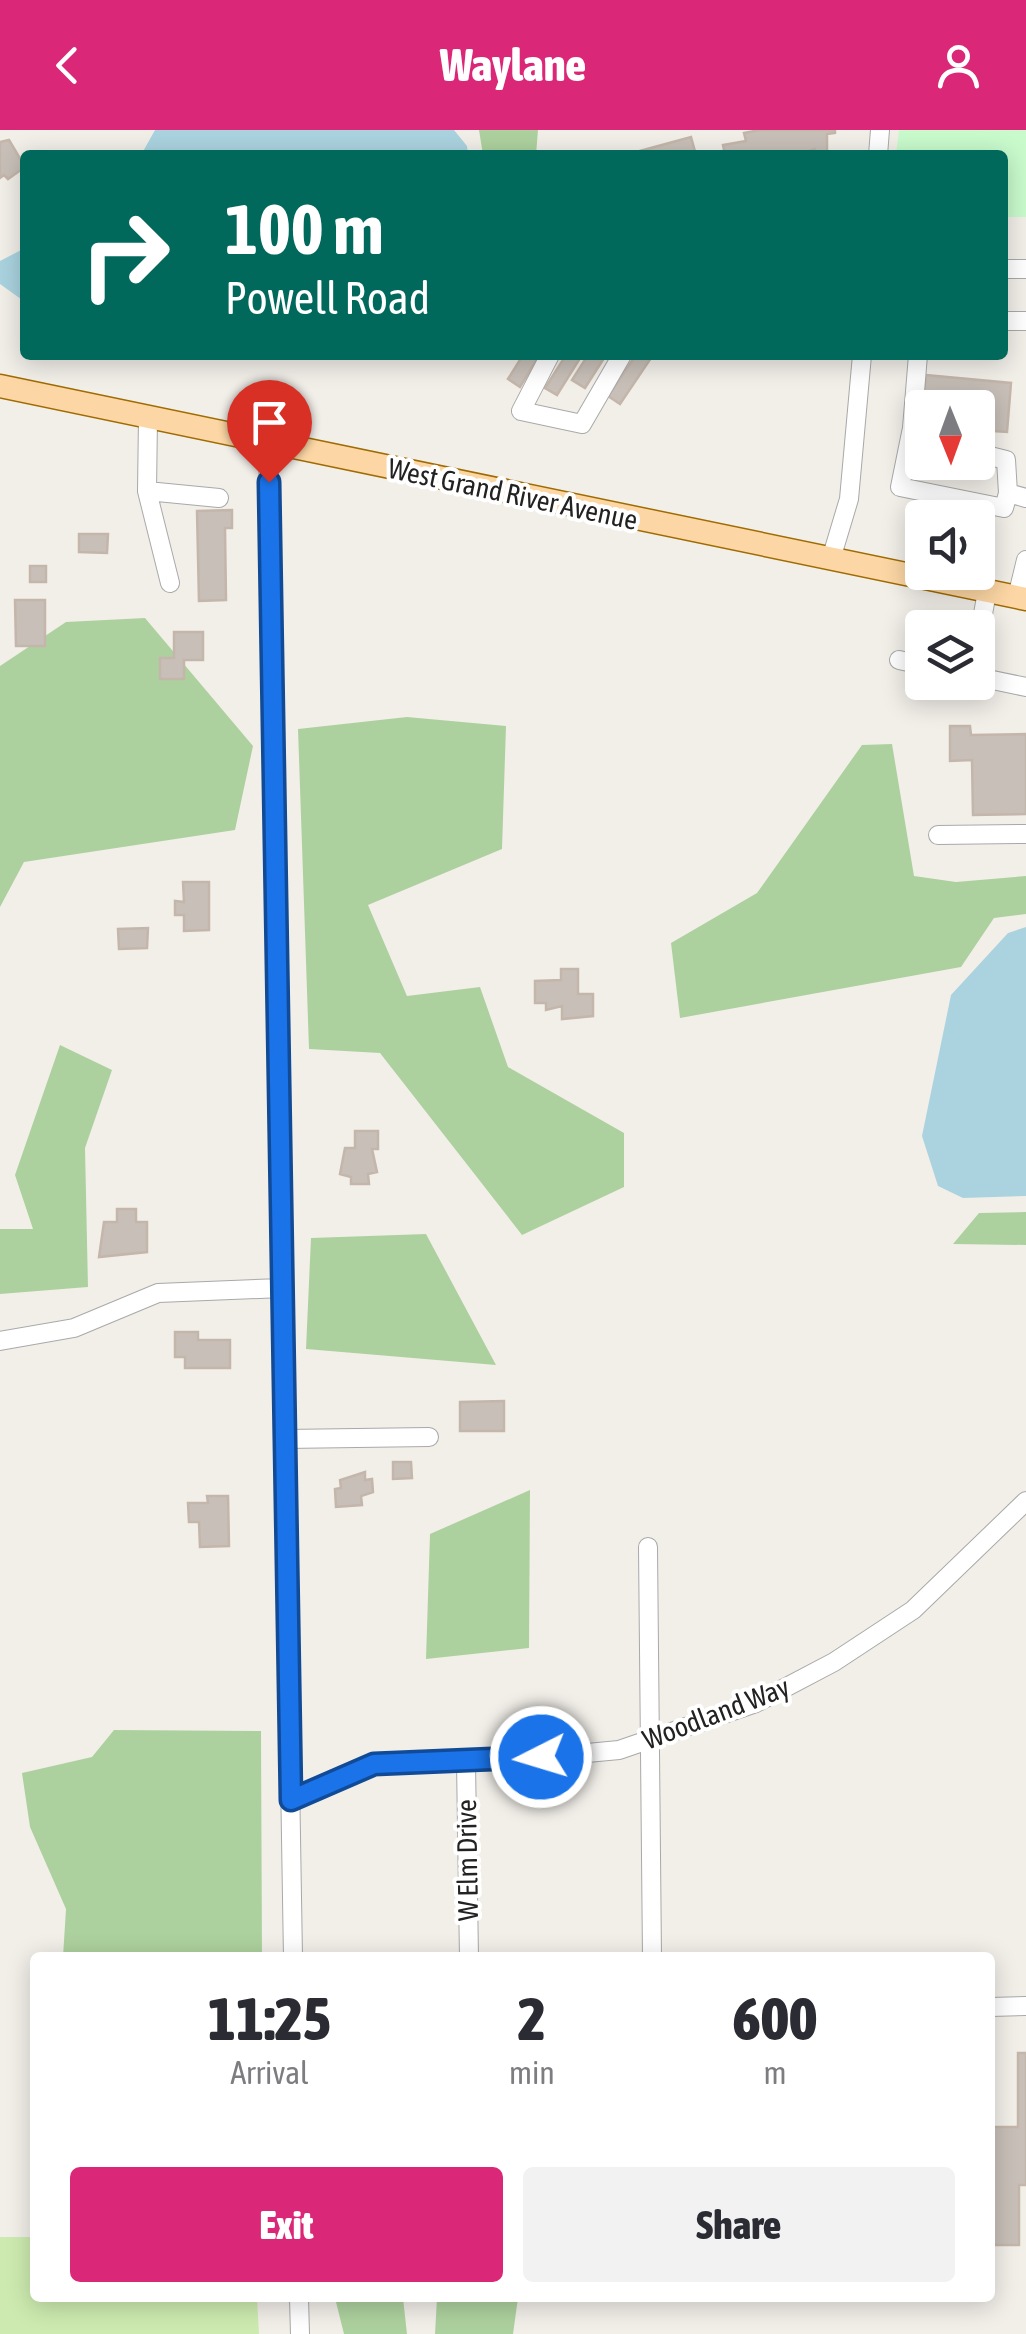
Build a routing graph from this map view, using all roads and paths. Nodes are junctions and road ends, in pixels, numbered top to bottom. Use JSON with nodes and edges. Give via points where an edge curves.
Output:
{"nodes":[{"id":1,"x":547,"y":360,"type":"edge"},
{"id":2,"x":619,"y":360,"type":"edge"},
{"id":3,"x":862,"y":360,"type":"edge"},
{"id":4,"x":918,"y":360,"type":"edge"},
{"id":5,"x":0,"y":386,"type":"edge"},
{"id":6,"x":917,"y":390,"type":"edge"},
{"id":7,"x":148,"y":418,"type":"junction"},
{"id":8,"x":268,"y":444,"type":"junction"},
{"id":9,"x":995,"y":457,"type":"edge"},
{"id":10,"x":905,"y":472,"type":"edge"},
{"id":11,"x":147,"y":491,"type":"junction"},
{"id":12,"x":1017,"y":496,"type":"edge"},
{"id":13,"x":219,"y":498,"type":"dead end"},
{"id":14,"x":831,"y":559,"type":"junction"},
{"id":15,"x":1026,"y":560,"type":"edge"},
{"id":16,"x":170,"y":583,"type":"dead end"},
{"id":17,"x":987,"y":592,"type":"junction"},
{"id":18,"x":1022,"y":598,"type":"edge"},
{"id":19,"x":984,"y":610,"type":"edge"},
{"id":20,"x":899,"y":660,"type":"dead end"},
{"id":21,"x":905,"y":661,"type":"edge"},
{"id":22,"x":995,"y":681,"type":"edge"},
{"id":23,"x":1026,"y":687,"type":"edge"},
{"id":24,"x":1026,"y":834,"type":"edge"},
{"id":25,"x":938,"y":836,"type":"dead end"},
{"id":26,"x":282,"y":1288,"type":"junction"},
{"id":27,"x":0,"y":1341,"type":"edge"},
{"id":28,"x":428,"y":1437,"type":"dead end"},
{"id":29,"x":285,"y":1439,"type":"junction"},
{"id":30,"x":1026,"y":1501,"type":"edge"},
{"id":31,"x":648,"y":1547,"type":"dead end"},
{"id":32,"x":648,"y":1740,"type":"junction"},
{"id":33,"x":466,"y":1762,"type":"junction"},
{"id":34,"x":291,"y":1800,"type":"junction"},
{"id":35,"x":294,"y":1952,"type":"edge"},
{"id":36,"x":469,"y":1952,"type":"edge"},
{"id":37,"x":652,"y":1952,"type":"edge"},
{"id":38,"x":1026,"y":2006,"type":"edge"},
{"id":39,"x":995,"y":2007,"type":"edge"},
{"id":40,"x":299,"y":2302,"type":"edge"},
{"id":41,"x":300,"y":2334,"type":"edge"}],
"edges":[{"from":1,"to":2,"type":"street","via":[[521,411],[582,424]]},
{"from":3,"to":14,"type":"street","via":[[849,499]]},
{"from":4,"to":6,"type":"street"},
{"from":5,"to":7,"type":"main road","name":"West Grand River Avenue"},
{"from":7,"to":8,"type":"main road","name":"West Grand River Avenue"},
{"from":7,"to":11,"type":"street"},
{"from":8,"to":14,"type":"main road","name":"West Grand River Avenue"},
{"from":8,"to":26,"type":"street"},
{"from":9,"to":12,"type":"street","via":[[1006,460]]},
{"from":10,"to":12,"type":"street","via":[[900,487],[1004,508]]},
{"from":11,"to":13,"type":"street"},
{"from":11,"to":16,"type":"street"},
{"from":14,"to":17,"type":"main road","name":"West Grand River Avenue"},
{"from":15,"to":18,"type":"street"},
{"from":17,"to":18,"type":"main road","name":"West Grand River Avenue"},
{"from":17,"to":19,"type":"street"},
{"from":20,"to":21,"type":"street"},
{"from":22,"to":23,"type":"street"},
{"from":24,"to":25,"type":"street"},
{"from":26,"to":27,"type":"street","via":[[158,1293],[74,1328]]},
{"from":26,"to":29,"type":"street"},
{"from":28,"to":29,"type":"street"},
{"from":29,"to":34,"type":"street"},
{"from":30,"to":32,"type":"street","name":"Woodland Way","via":[[913,1610],[834,1662],[756,1703]]},
{"from":31,"to":32,"type":"street"},
{"from":32,"to":33,"type":"street","name":"Woodland Way","via":[[619,1750]]},
{"from":32,"to":37,"type":"street"},
{"from":33,"to":34,"type":"street","name":"Woodland Way","via":[[374,1764]]},
{"from":33,"to":36,"type":"street","name":"W Elm Drive"},
{"from":34,"to":35,"type":"street"},
{"from":38,"to":39,"type":"street"},
{"from":40,"to":41,"type":"street"}]}
